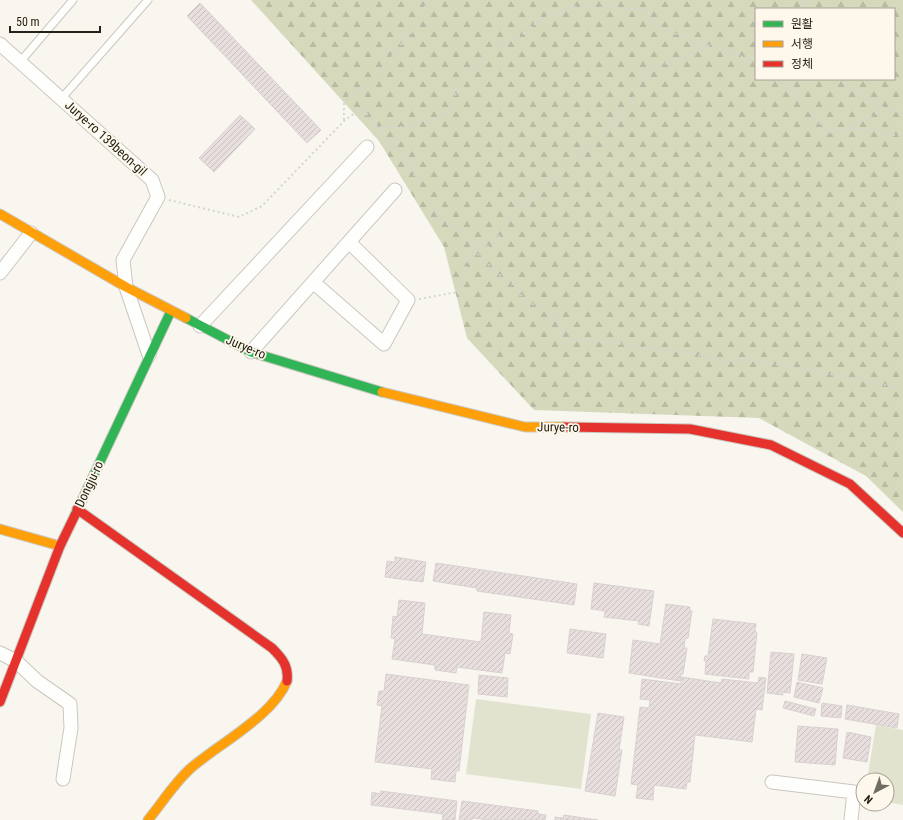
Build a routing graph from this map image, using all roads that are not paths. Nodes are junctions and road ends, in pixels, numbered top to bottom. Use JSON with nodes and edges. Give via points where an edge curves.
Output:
{"nodes":[{"id":1,"x":73,"y":0,"type":"edge"},
{"id":2,"x":148,"y":0,"type":"edge"},
{"id":3,"x":0,"y":44,"type":"edge"},
{"id":4,"x":20,"y":62,"type":"junction"},
{"id":5,"x":62,"y":99,"type":"junction"},
{"id":6,"x":366,"y":147,"type":"dead end"},
{"id":7,"x":395,"y":190,"type":"dead end"},
{"id":8,"x":0,"y":214,"type":"edge"},
{"id":9,"x":31,"y":234,"type":"junction"},
{"id":10,"x":349,"y":242,"type":"junction"},
{"id":11,"x":0,"y":272,"type":"edge"},
{"id":12,"x":313,"y":282,"type":"junction"},
{"id":13,"x":126,"y":287,"type":"junction"},
{"id":14,"x":171,"y":311,"type":"junction"},
{"id":15,"x":200,"y":326,"type":"junction"},
{"id":16,"x":251,"y":352,"type":"junction"},
{"id":17,"x":149,"y":355,"type":"junction"},
{"id":18,"x":77,"y":509,"type":"junction"},
{"id":19,"x":0,"y":529,"type":"edge"},
{"id":20,"x":903,"y":533,"type":"edge"},
{"id":21,"x":60,"y":546,"type":"junction"},
{"id":22,"x":0,"y":653,"type":"edge"},
{"id":23,"x":16,"y":661,"type":"junction"},
{"id":24,"x":0,"y":702,"type":"edge"},
{"id":25,"x":63,"y":779,"type":"dead end"},
{"id":26,"x":772,"y":782,"type":"dead end"},
{"id":27,"x":148,"y":820,"type":"edge"},
{"id":28,"x":851,"y":820,"type":"edge"}],
"edges":[{"from":1,"to":4,"type":"lane"},
{"from":2,"to":5,"type":"lane","name":"Jurye-ro 139beon-gil"},
{"from":3,"to":4,"type":"street","name":"Jurye-ro 139beon-gil"},
{"from":4,"to":5,"type":"street","name":"Jurye-ro 139beon-gil"},
{"from":5,"to":13,"type":"street","name":"Jurye-ro 139beon-gil","via":[[152,180],[158,197],[123,260]]},
{"from":6,"to":15,"type":"street"},
{"from":7,"to":10,"type":"street"},
{"from":8,"to":9,"type":"street","name":"Jurye-ro"},
{"from":9,"to":11,"type":"street"},
{"from":9,"to":13,"type":"street","name":"Jurye-ro"},
{"from":10,"to":12,"type":"street"},
{"from":10,"to":12,"type":"street","via":[[408,300],[384,344]]},
{"from":12,"to":16,"type":"street"},
{"from":13,"to":14,"type":"street","name":"Jurye-ro"},
{"from":13,"to":17,"type":"street"},
{"from":14,"to":15,"type":"street","name":"Jurye-ro"},
{"from":14,"to":17,"type":"street","name":"Dongju-ro"},
{"from":15,"to":16,"type":"street","name":"Jurye-ro"},
{"from":16,"to":20,"type":"street","name":"Jurye-ro","via":[[396,396],[525,427],[690,429],[771,445],[850,484]]},
{"from":17,"to":18,"type":"street","name":"Dongju-ro"},
{"from":18,"to":21,"type":"street","name":"Dongju-ro"},
{"from":18,"to":27,"type":"street","via":[[272,648],[286,662],[288,680],[285,690],[265,711],[190,769]]},
{"from":19,"to":21,"type":"street"},
{"from":21,"to":23,"type":"street","name":"Dongju-ro"},
{"from":22,"to":23,"type":"street"},
{"from":23,"to":24,"type":"street","name":"Dongju-ro"},
{"from":23,"to":25,"type":"street","via":[[37,681],[70,704],[71,728]]},
{"from":26,"to":28,"type":"street","via":[[854,792]]}]}
